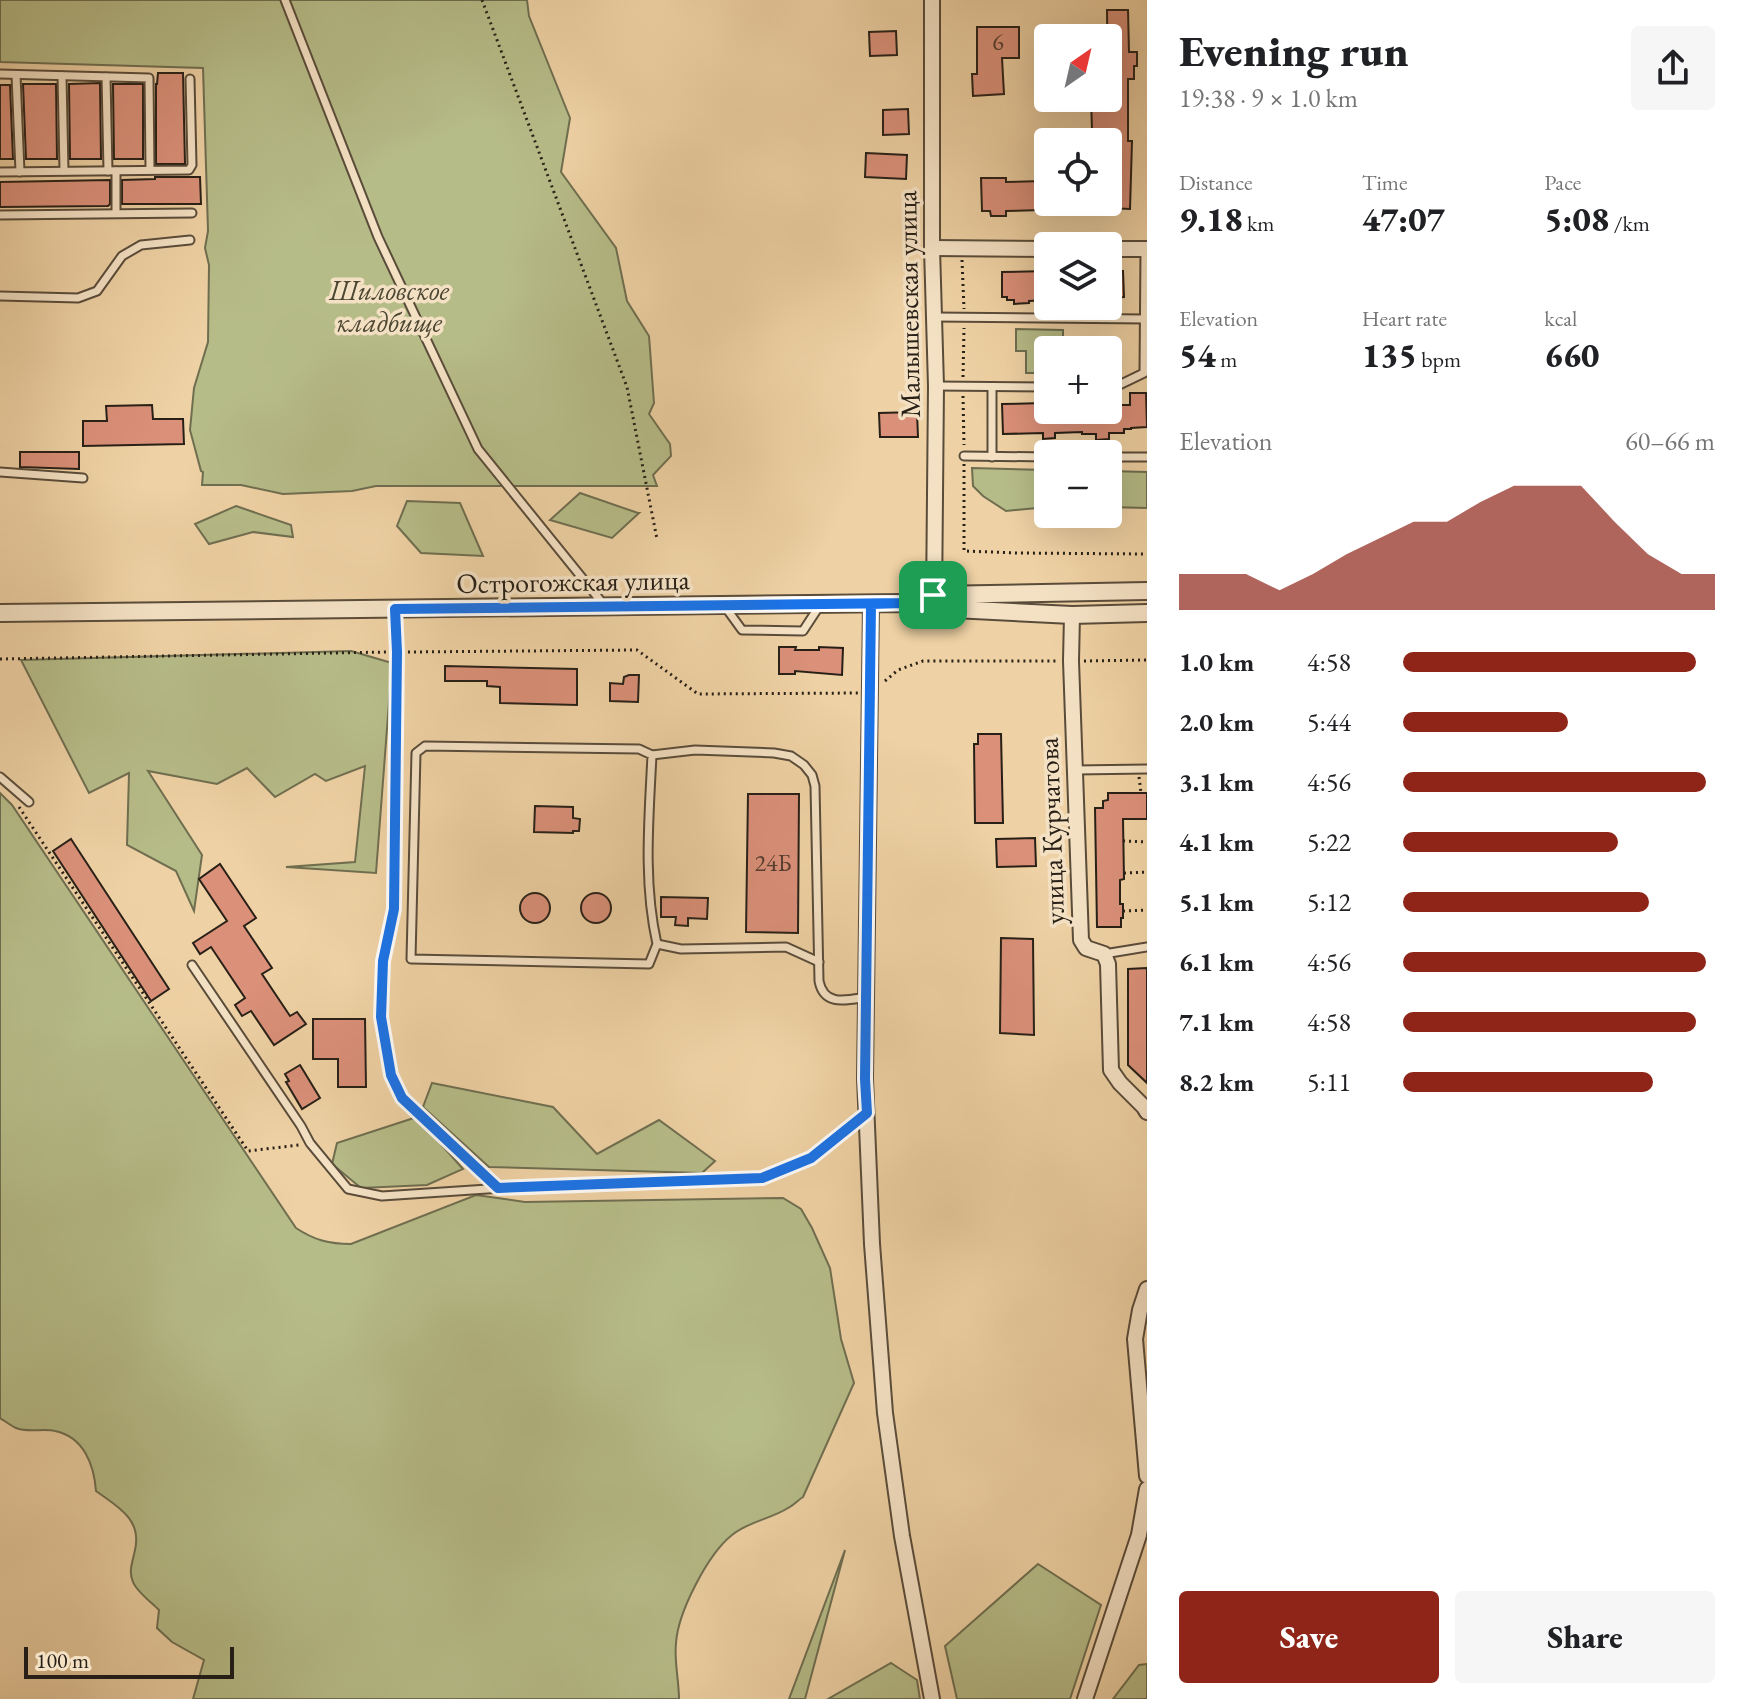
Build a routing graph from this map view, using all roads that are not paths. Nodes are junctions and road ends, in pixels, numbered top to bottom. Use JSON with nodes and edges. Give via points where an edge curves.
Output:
{"nodes":[{"id":1,"x":285,"y":0,"type":"edge"},
{"id":2,"x":932,"y":0,"type":"edge"},
{"id":3,"x":0,"y":74,"type":"edge"},
{"id":4,"x":16,"y":75,"type":"junction"},
{"id":5,"x":62,"y":76,"type":"junction"},
{"id":6,"x":106,"y":77,"type":"junction"},
{"id":7,"x":190,"y":79,"type":"dead end"},
{"id":8,"x":150,"y":170,"type":"junction"},
{"id":9,"x":64,"y":171,"type":"junction"},
{"id":10,"x":112,"y":171,"type":"junction"},
{"id":11,"x":0,"y":172,"type":"edge"},
{"id":12,"x":20,"y":172,"type":"junction"},
{"id":13,"x":116,"y":213,"type":"junction"},
{"id":14,"x":192,"y":213,"type":"dead end"},
{"id":15,"x":0,"y":215,"type":"edge"},
{"id":16,"x":190,"y":240,"type":"dead end"},
{"id":17,"x":932,"y":248,"type":"junction"},
{"id":18,"x":1034,"y":249,"type":"edge"},
{"id":19,"x":1122,"y":249,"type":"edge"},
{"id":20,"x":1146,"y":249,"type":"edge"},
{"id":21,"x":0,"y":296,"type":"edge"},
{"id":22,"x":934,"y":317,"type":"junction"},
{"id":23,"x":1146,"y":319,"type":"edge"},
{"id":24,"x":1122,"y":384,"type":"edge"},
{"id":25,"x":936,"y":386,"type":"junction"},
{"id":26,"x":992,"y":387,"type":"junction"},
{"id":27,"x":1034,"y":387,"type":"edge"},
{"id":28,"x":964,"y":456,"type":"dead end"},
{"id":29,"x":992,"y":457,"type":"junction"},
{"id":30,"x":1034,"y":457,"type":"edge"},
{"id":31,"x":1122,"y":457,"type":"edge"},
{"id":32,"x":1147,"y":457,"type":"edge"},
{"id":33,"x":0,"y":472,"type":"edge"},
{"id":34,"x":83,"y":478,"type":"dead end"},
{"id":35,"x":1147,"y":591,"type":"edge"},
{"id":36,"x":934,"y":601,"type":"junction"},
{"id":37,"x":871,"y":604,"type":"junction"},
{"id":38,"x":820,"y":605,"type":"junction"},
{"id":39,"x":725,"y":606,"type":"junction"},
{"id":40,"x":605,"y":607,"type":"junction"},
{"id":41,"x":395,"y":609,"type":"junction"},
{"id":42,"x":0,"y":613,"type":"edge"},
{"id":43,"x":1147,"y":613,"type":"edge"},
{"id":44,"x":1072,"y":615,"type":"junction"},
{"id":45,"x":652,"y":755,"type":"junction"},
{"id":46,"x":1143,"y":769,"type":"edge"},
{"id":47,"x":1075,"y":770,"type":"junction"},
{"id":48,"x":0,"y":777,"type":"edge"},
{"id":49,"x":29,"y":802,"type":"dead end"},
{"id":50,"x":657,"y":944,"type":"junction"},
{"id":51,"x":1147,"y":947,"type":"edge"},
{"id":52,"x":1104,"y":954,"type":"junction"},
{"id":53,"x":819,"y":962,"type":"junction"},
{"id":54,"x":192,"y":965,"type":"dead end"},
{"id":55,"x":867,"y":997,"type":"junction"},
{"id":56,"x":1147,"y":1112,"type":"edge"},
{"id":57,"x":867,"y":1113,"type":"junction"},
{"id":58,"x":498,"y":1188,"type":"junction"},
{"id":59,"x":1147,"y":1289,"type":"edge"},
{"id":60,"x":1143,"y":1311,"type":"edge"},
{"id":61,"x":1144,"y":1394,"type":"edge"},
{"id":62,"x":1147,"y":1476,"type":"edge"},
{"id":63,"x":1147,"y":1489,"type":"edge"},
{"id":64,"x":932,"y":1699,"type":"edge"},
{"id":65,"x":1085,"y":1699,"type":"edge"}],
"edges":[{"from":1,"to":40,"type":"lane","via":[[378,237],[478,449]]},
{"from":2,"to":17,"type":"street","name":"Малышевская улица"},
{"from":3,"to":4,"type":"lane"},
{"from":4,"to":5,"type":"lane"},
{"from":4,"to":12,"type":"lane"},
{"from":5,"to":6,"type":"lane"},
{"from":5,"to":9,"type":"lane"},
{"from":6,"to":8,"type":"lane","via":[[149,78]]},
{"from":6,"to":10,"type":"lane"},
{"from":7,"to":8,"type":"lane","via":[[192,165],[189,170]]},
{"from":8,"to":10,"type":"lane"},
{"from":9,"to":10,"type":"lane"},
{"from":9,"to":12,"type":"lane"},
{"from":10,"to":13,"type":"lane"},
{"from":11,"to":12,"type":"lane"},
{"from":13,"to":14,"type":"lane"},
{"from":13,"to":15,"type":"lane"},
{"from":16,"to":21,"type":"lane","via":[[141,245],[122,256],[97,291],[78,298]]},
{"from":17,"to":18,"type":"street"},
{"from":17,"to":22,"type":"street","name":"Малышевская улица"},
{"from":19,"to":20,"type":"street"},
{"from":20,"to":23,"type":"lane"},
{"from":22,"to":23,"type":"lane"},
{"from":22,"to":25,"type":"street","name":"Малышевская улица"},
{"from":23,"to":24,"type":"lane","via":[[1144,373]]},
{"from":25,"to":26,"type":"lane"},
{"from":25,"to":36,"type":"street","name":"Малышевская улица"},
{"from":26,"to":27,"type":"lane"},
{"from":26,"to":29,"type":"lane"},
{"from":28,"to":29,"type":"lane"},
{"from":29,"to":30,"type":"lane"},
{"from":31,"to":32,"type":"lane"},
{"from":33,"to":34,"type":"lane"},
{"from":35,"to":36,"type":"street"},
{"from":36,"to":37,"type":"street","name":"Острогожская улица"},
{"from":36,"to":44,"type":"street"},
{"from":37,"to":38,"type":"street","name":"Острогожская улица"},
{"from":37,"to":55,"type":"street"},
{"from":38,"to":39,"type":"street","name":"Острогожская улица"},
{"from":38,"to":39,"type":"lane","via":[[803,631],[742,630]]},
{"from":39,"to":40,"type":"street","name":"Острогожская улица"},
{"from":40,"to":41,"type":"street","name":"Острогожская улица"},
{"from":41,"to":42,"type":"street","name":"Острогожская улица"},
{"from":41,"to":58,"type":"lane","via":[[394,909],[383,961],[381,1017],[391,1075],[402,1098]]},
{"from":43,"to":44,"type":"street"},
{"from":44,"to":47,"type":"street","name":"улица Курчатова"},
{"from":45,"to":50,"type":"lane","via":[[650,914]]},
{"from":45,"to":50,"type":"lane","via":[[639,749],[425,746],[416,753],[411,959],[649,964]]},
{"from":45,"to":53,"type":"lane","via":[[695,750],[774,753],[804,765],[815,786]]},
{"from":46,"to":47,"type":"lane"},
{"from":47,"to":52,"type":"street","name":"улица Курчатова","via":[[1081,940],[1086,948]]},
{"from":48,"to":49,"type":"lane"},
{"from":50,"to":53,"type":"lane","via":[[681,949],[786,947]]},
{"from":51,"to":52,"type":"lane"},
{"from":52,"to":56,"type":"street","via":[[1111,1070]]},
{"from":53,"to":55,"type":"lane","via":[[821,990],[827,997]]},
{"from":54,"to":58,"type":"lane","via":[[310,1143],[348,1189],[382,1196]]},
{"from":55,"to":57,"type":"street"},
{"from":57,"to":58,"type":"lane","via":[[811,1158],[762,1178]]},
{"from":57,"to":64,"type":"street","via":[[885,1413]]},
{"from":59,"to":60,"type":"street"},
{"from":60,"to":61,"type":"street","via":[[1135,1339]]},
{"from":61,"to":62,"type":"street"},
{"from":63,"to":65,"type":"street","via":[[1139,1535]]}]}
